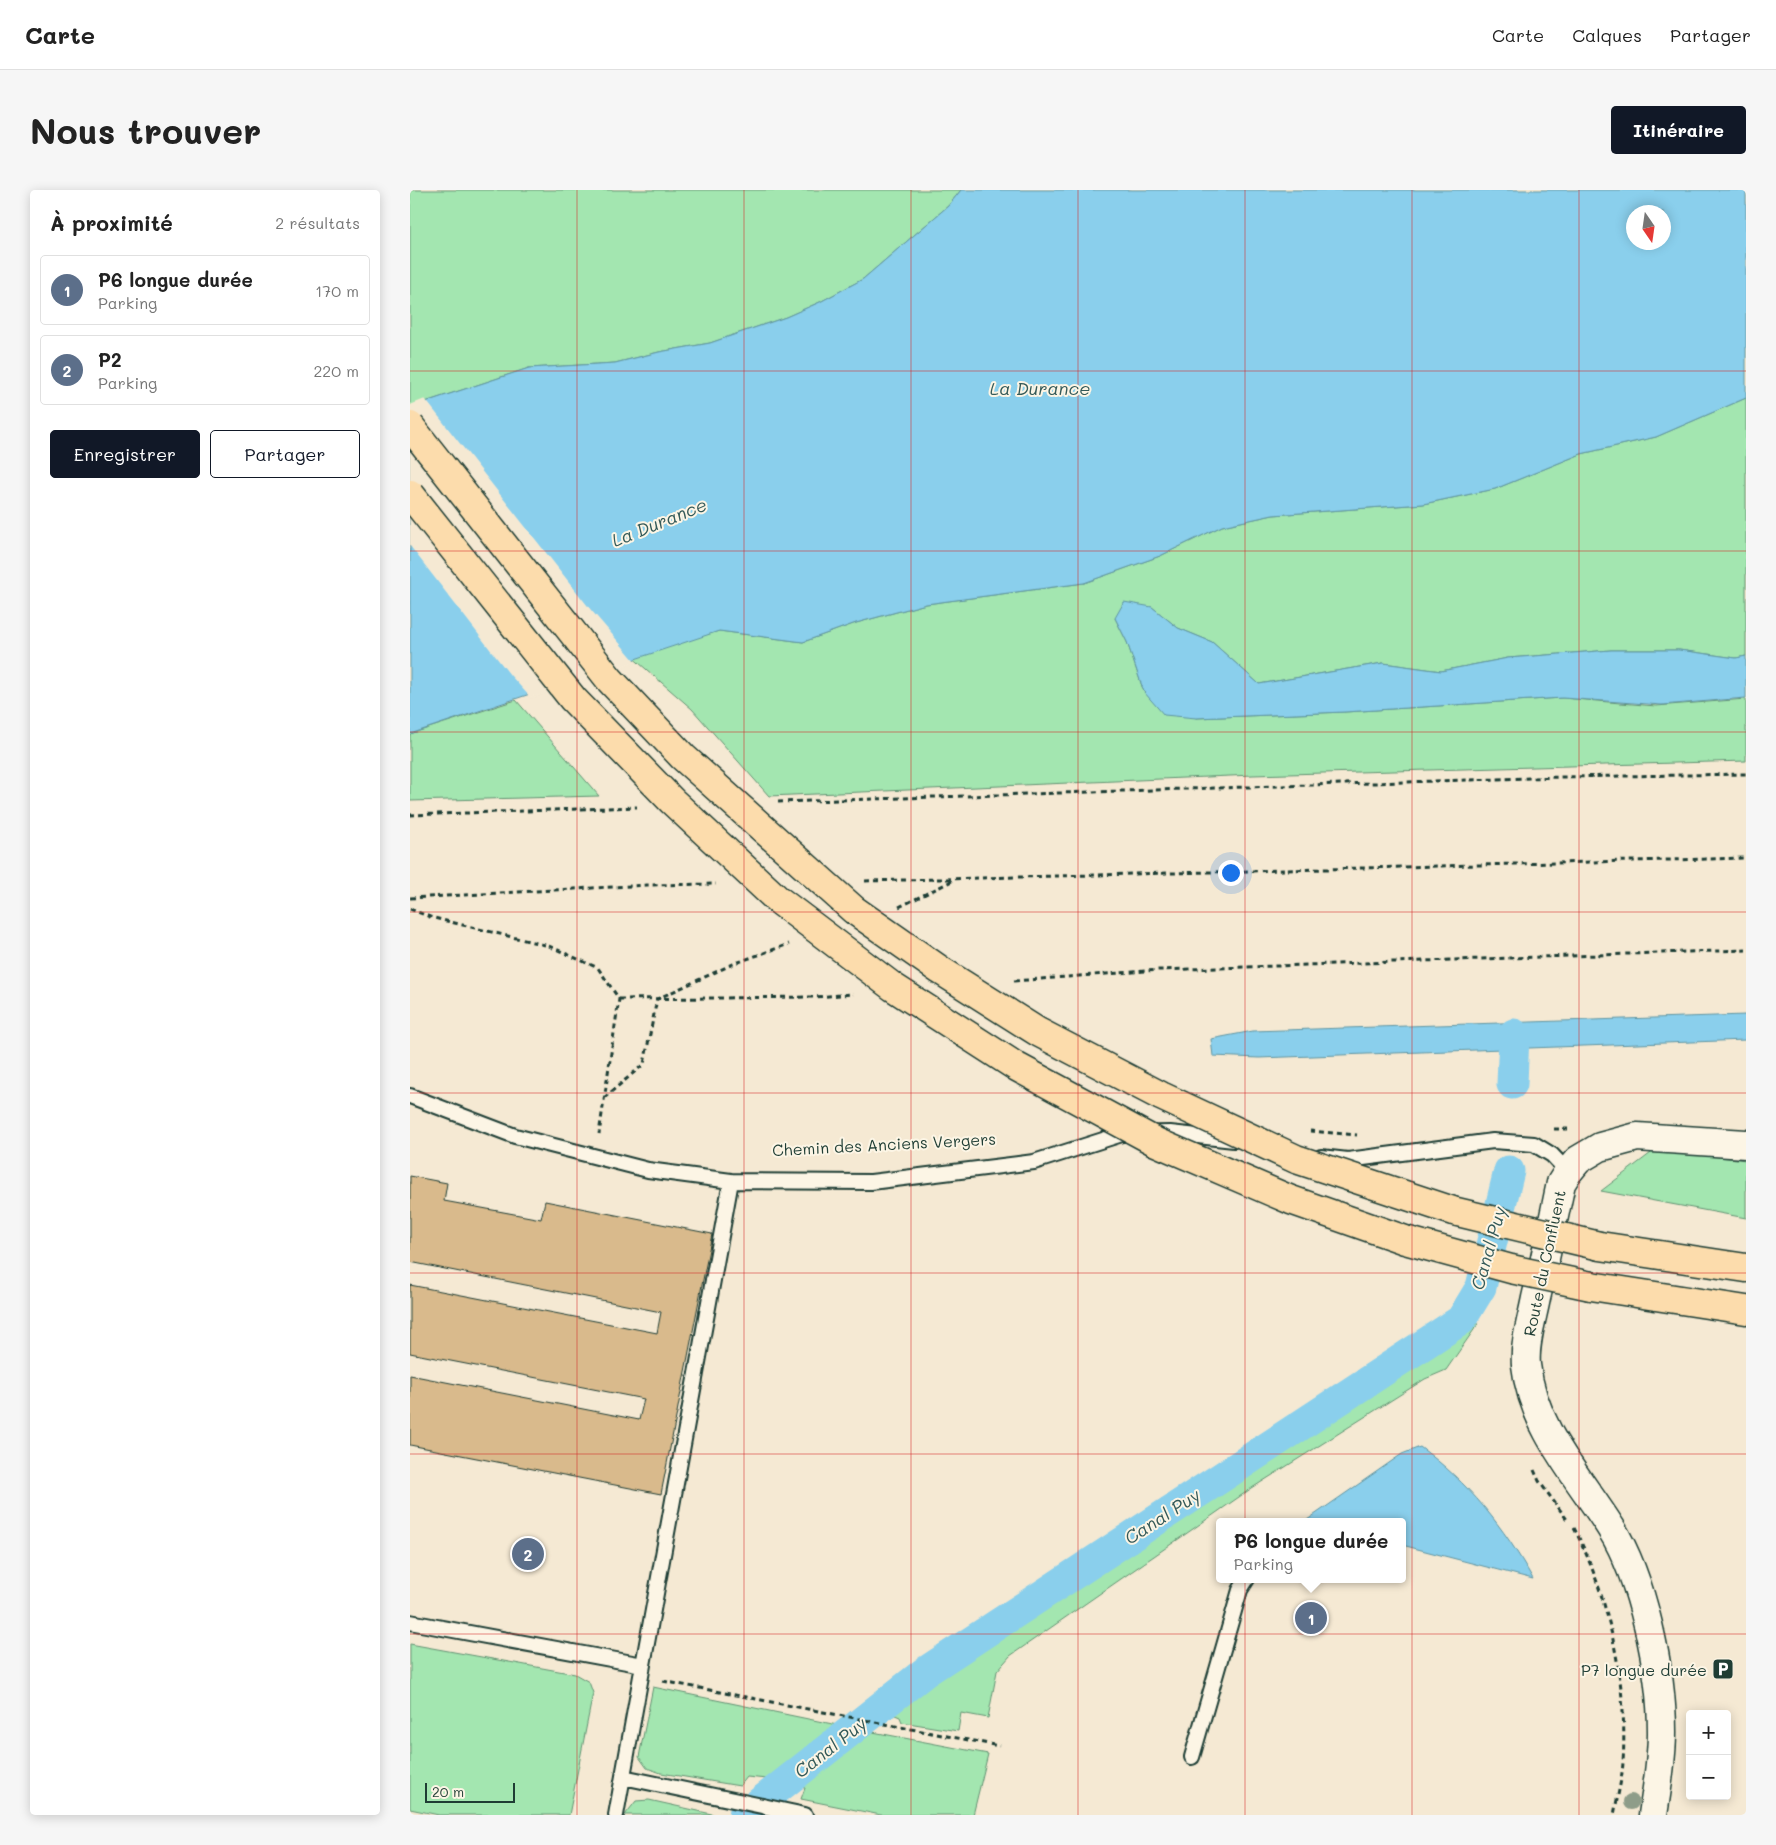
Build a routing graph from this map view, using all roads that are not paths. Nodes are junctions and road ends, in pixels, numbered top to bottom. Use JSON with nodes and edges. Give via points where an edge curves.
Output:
{"nodes":[{"id":1,"x":410,"y":426,"type":"edge"},
{"id":2,"x":410,"y":494,"type":"edge"},
{"id":3,"x":410,"y":1096,"type":"edge"},
{"id":4,"x":1746,"y":1144,"type":"edge"},
{"id":5,"x":1568,"y":1172,"type":"junction"},
{"id":6,"x":731,"y":1181,"type":"junction"},
{"id":7,"x":1746,"y":1268,"type":"edge"},
{"id":8,"x":1738,"y":1310,"type":"edge"},
{"id":9,"x":1244,"y":1583,"type":"edge"},
{"id":10,"x":410,"y":1622,"type":"edge"},
{"id":11,"x":642,"y":1671,"type":"junction"},
{"id":12,"x":1192,"y":1757,"type":"dead end"},
{"id":13,"x":623,"y":1777,"type":"junction"},
{"id":14,"x":616,"y":1815,"type":"edge"},
{"id":15,"x":805,"y":1815,"type":"edge"},
{"id":16,"x":1653,"y":1815,"type":"edge"}],
"edges":[{"from":1,"to":7,"type":"highway","bridge":true,"via":[[610,680],[676,750],[854,910],[1038,1032],[1161,1096],[1296,1159],[1454,1211],[1600,1246]]},
{"from":2,"to":8,"type":"highway","bridge":true,"via":[[573,699],[672,801],[777,898],[893,987],[1017,1067],[1148,1137],[1291,1200],[1405,1240],[1511,1269],[1591,1286]]},
{"from":3,"to":6,"type":"lane","via":[[515,1136],[648,1170]]},
{"from":4,"to":5,"type":"street","name":"Route du Confluent","via":[[1637,1137],[1600,1147],[1578,1160]]},
{"from":5,"to":6,"type":"lane","via":[[1552,1155],[1534,1144],[1493,1141],[1348,1160],[1303,1156],[1223,1138],[1161,1133],[1122,1134],[1034,1162],[871,1182]]},
{"from":5,"to":16,"type":"street","name":"Route du Confluent","via":[[1561,1183],[1528,1334],[1526,1364],[1542,1423],[1574,1476],[1612,1529],[1645,1611],[1655,1656],[1662,1733]]},
{"from":6,"to":11,"type":"lane"},
{"from":9,"to":12,"type":"lane"},
{"from":10,"to":11,"type":"lane"},
{"from":11,"to":13,"type":"lane"},
{"from":13,"to":14,"type":"lane"},
{"from":13,"to":15,"type":"lane"}]}
